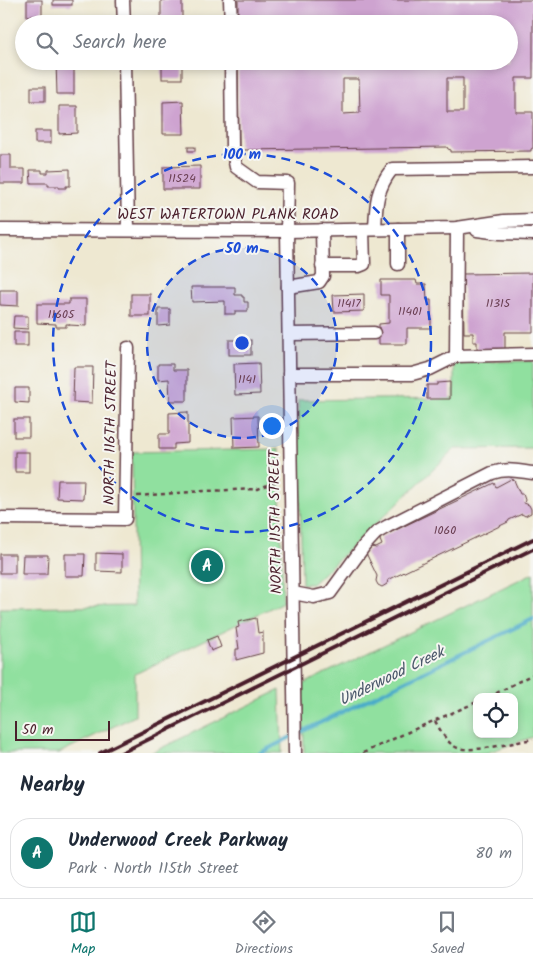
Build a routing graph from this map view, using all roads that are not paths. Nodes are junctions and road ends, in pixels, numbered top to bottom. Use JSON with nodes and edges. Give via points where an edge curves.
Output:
{"nodes":[{"id":1,"x":124,"y":0,"type":"edge"},
{"id":2,"x":230,"y":0,"type":"edge"},
{"id":3,"x":124,"y":15,"type":"edge"},
{"id":4,"x":231,"y":15,"type":"edge"},
{"id":5,"x":125,"y":70,"type":"edge"},
{"id":6,"x":231,"y":70,"type":"edge"},
{"id":7,"x":533,"y":167,"type":"edge"},
{"id":8,"x":533,"y":220,"type":"edge"},
{"id":9,"x":457,"y":228,"type":"junction"},
{"id":10,"x":398,"y":229,"type":"junction"},
{"id":11,"x":0,"y":230,"type":"edge"},
{"id":12,"x":128,"y":230,"type":"junction"},
{"id":13,"x":322,"y":230,"type":"junction"},
{"id":14,"x":369,"y":230,"type":"junction"},
{"id":15,"x":287,"y":231,"type":"junction"},
{"id":16,"x":533,"y":234,"type":"edge"},
{"id":17,"x":398,"y":264,"type":"dead end"},
{"id":18,"x":322,"y":266,"type":"junction"},
{"id":19,"x":288,"y":286,"type":"junction"},
{"id":20,"x":374,"y":333,"type":"dead end"},
{"id":21,"x":289,"y":334,"type":"junction"},
{"id":22,"x":128,"y":348,"type":"dead end"},
{"id":23,"x":533,"y":354,"type":"edge"},
{"id":24,"x":456,"y":356,"type":"junction"},
{"id":25,"x":289,"y":374,"type":"junction"},
{"id":26,"x":533,"y":473,"type":"edge"},
{"id":27,"x":0,"y":518,"type":"edge"},
{"id":28,"x":293,"y":594,"type":"junction"},
{"id":29,"x":295,"y":752,"type":"edge"}],
"edges":[{"from":1,"to":3,"type":"street"},
{"from":2,"to":4,"type":"street"},
{"from":5,"to":12,"type":"street"},
{"from":6,"to":15,"type":"street","name":"NORTH 115TH STREET","via":[[232,147],[236,166],[257,182],[288,183]]},
{"from":7,"to":14,"type":"street","via":[[392,169],[382,183]]},
{"from":8,"to":9,"type":"street","name":"WEST WATERTOWN PLANK ROAD"},
{"from":9,"to":10,"type":"street","name":"WEST WATERTOWN PLANK ROAD"},
{"from":9,"to":16,"type":"street","name":"WEST WATERTOWN PLANK ROAD"},
{"from":9,"to":24,"type":"street"},
{"from":10,"to":14,"type":"street","name":"WEST WATERTOWN PLANK ROAD"},
{"from":10,"to":17,"type":"street"},
{"from":11,"to":12,"type":"street","name":"WEST WATERTOWN PLANK ROAD"},
{"from":12,"to":15,"type":"street","name":"WEST WATERTOWN PLANK ROAD"},
{"from":13,"to":14,"type":"street","name":"WEST WATERTOWN PLANK ROAD"},
{"from":13,"to":15,"type":"street","name":"WEST WATERTOWN PLANK ROAD"},
{"from":13,"to":18,"type":"street"},
{"from":14,"to":18,"type":"street","via":[[364,264]]},
{"from":15,"to":19,"type":"street","name":"NORTH 115TH STREET"},
{"from":18,"to":19,"type":"street","via":[[323,276],[319,282]]},
{"from":19,"to":21,"type":"street","name":"NORTH 115TH STREET"},
{"from":20,"to":21,"type":"street"},
{"from":21,"to":25,"type":"street","name":"NORTH 115TH STREET"},
{"from":22,"to":27,"type":"street","name":"NORTH 116TH STREET","via":[[125,519]]},
{"from":23,"to":24,"type":"street"},
{"from":24,"to":25,"type":"street","via":[[412,374]]},
{"from":25,"to":28,"type":"street","name":"NORTH 115TH STREET"},
{"from":26,"to":28,"type":"street","via":[[508,469],[492,473],[376,533],[330,593],[314,597]]},
{"from":28,"to":29,"type":"street","name":"NORTH 115TH STREET"}]}
